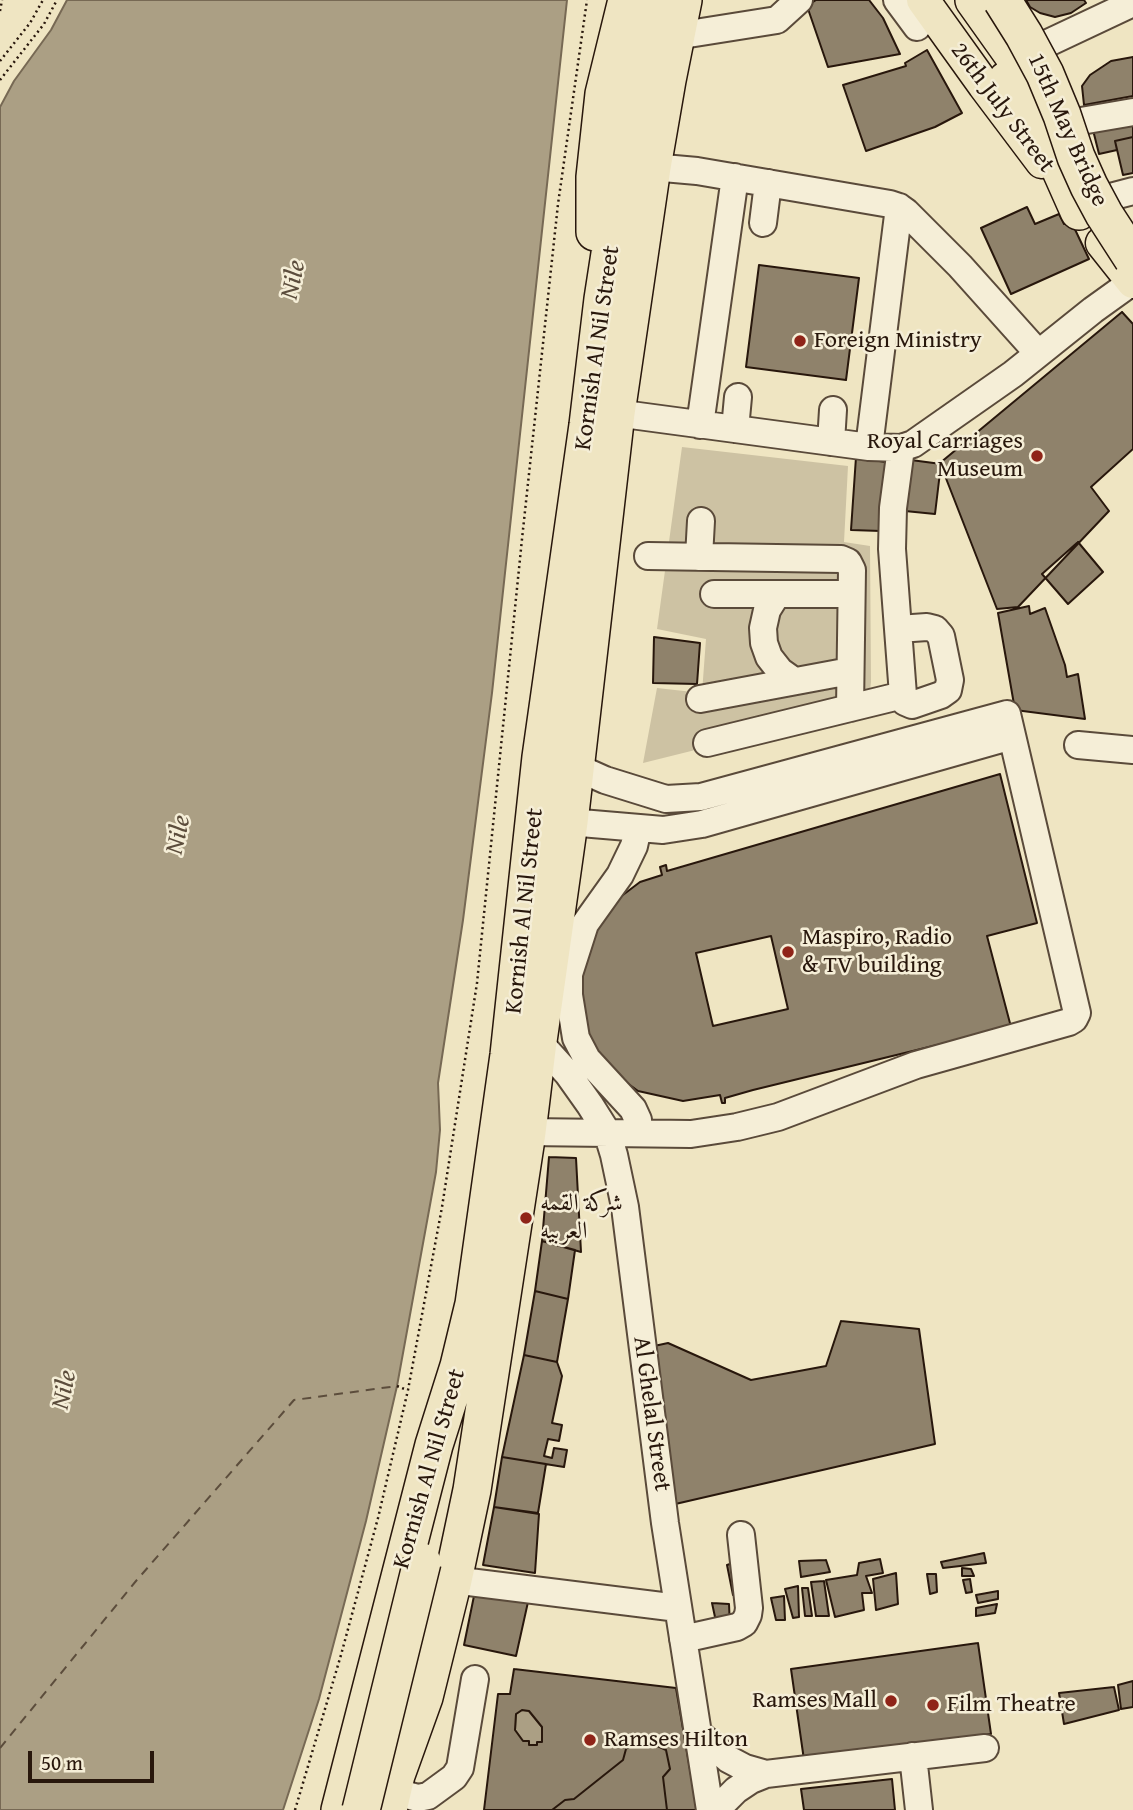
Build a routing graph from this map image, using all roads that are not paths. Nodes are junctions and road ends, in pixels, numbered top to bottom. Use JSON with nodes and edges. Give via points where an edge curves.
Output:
{"nodes":[{"id":1,"x":627,"y":0,"type":"edge"},
{"id":2,"x":655,"y":0,"type":"edge"},
{"id":3,"x":683,"y":0,"type":"edge"},
{"id":4,"x":799,"y":0,"type":"edge"},
{"id":5,"x":897,"y":0,"type":"edge"},
{"id":6,"x":950,"y":0,"type":"edge"},
{"id":7,"x":974,"y":0,"type":"edge"},
{"id":8,"x":1002,"y":0,"type":"edge"},
{"id":9,"x":1018,"y":0,"type":"edge"},
{"id":10,"x":1133,"y":3,"type":"edge"},
{"id":11,"x":920,"y":14,"type":"edge"},
{"id":12,"x":1133,"y":20,"type":"edge"},
{"id":13,"x":676,"y":36,"type":"junction"},
{"id":14,"x":1027,"y":53,"type":"junction"},
{"id":15,"x":1133,"y":111,"type":"edge"},
{"id":16,"x":1082,"y":121,"type":"junction"},
{"id":17,"x":652,"y":167,"type":"junction"},
{"id":18,"x":735,"y":177,"type":"junction"},
{"id":19,"x":768,"y":183,"type":"junction"},
{"id":20,"x":1124,"y":194,"type":"edge"},
{"id":21,"x":899,"y":207,"type":"junction"},
{"id":22,"x":1080,"y":211,"type":"junction"},
{"id":23,"x":763,"y":223,"type":"dead end"},
{"id":24,"x":1133,"y":229,"type":"edge"},
{"id":25,"x":1133,"y":260,"type":"edge"},
{"id":26,"x":1133,"y":282,"type":"edge"},
{"id":27,"x":603,"y":299,"type":"junction"},
{"id":28,"x":1038,"y":352,"type":"junction"},
{"id":29,"x":738,"y":397,"type":"dead end"},
{"id":30,"x":833,"y":410,"type":"dead end"},
{"id":31,"x":616,"y":413,"type":"junction"},
{"id":32,"x":700,"y":425,"type":"junction"},
{"id":33,"x":735,"y":429,"type":"junction"},
{"id":34,"x":831,"y":442,"type":"junction"},
{"id":35,"x":869,"y":447,"type":"junction"},
{"id":36,"x":901,"y":448,"type":"junction"},
{"id":37,"x":701,"y":521,"type":"dead end"},
{"id":38,"x":648,"y":556,"type":"dead end"},
{"id":39,"x":699,"y":557,"type":"junction"},
{"id":40,"x":714,"y":594,"type":"dead end"},
{"id":41,"x":777,"y":594,"type":"junction"},
{"id":42,"x":851,"y":594,"type":"junction"},
{"id":43,"x":898,"y":629,"type":"junction"},
{"id":44,"x":850,"y":671,"type":"junction"},
{"id":45,"x":794,"y":681,"type":"junction"},
{"id":46,"x":903,"y":695,"type":"junction"},
{"id":47,"x":700,"y":699,"type":"dead end"},
{"id":48,"x":850,"y":708,"type":"junction"},
{"id":49,"x":1010,"y":725,"type":"junction"},
{"id":50,"x":707,"y":743,"type":"dead end"},
{"id":51,"x":1078,"y":745,"type":"dead end"},
{"id":52,"x":1133,"y":750,"type":"edge"},
{"id":53,"x":576,"y":767,"type":"junction"},
{"id":54,"x":569,"y":821,"type":"junction"},
{"id":55,"x":638,"y":828,"type":"junction"},
{"id":56,"x":538,"y":1041,"type":"junction"},
{"id":57,"x":527,"y":1132,"type":"junction"},
{"id":58,"x":607,"y":1132,"type":"junction"},
{"id":59,"x":639,"y":1133,"type":"junction"},
{"id":60,"x":459,"y":1366,"type":"junction"},
{"id":61,"x":741,"y":1535,"type":"dead end"},
{"id":62,"x":453,"y":1580,"type":"junction"},
{"id":63,"x":678,"y":1608,"type":"junction"},
{"id":64,"x":683,"y":1639,"type":"junction"},
{"id":65,"x":475,"y":1679,"type":"dead end"},
{"id":66,"x":692,"y":1698,"type":"junction"},
{"id":67,"x":698,"y":1733,"type":"junction"},
{"id":68,"x":985,"y":1748,"type":"dead end"},
{"id":69,"x":913,"y":1756,"type":"junction"},
{"id":70,"x":351,"y":1769,"type":"junction"},
{"id":71,"x":766,"y":1774,"type":"junction"},
{"id":72,"x":395,"y":1796,"type":"edge"},
{"id":73,"x":340,"y":1810,"type":"edge"},
{"id":74,"x":361,"y":1810,"type":"edge"},
{"id":75,"x":703,"y":1810,"type":"edge"},
{"id":76,"x":710,"y":1810,"type":"edge"},
{"id":77,"x":716,"y":1810,"type":"edge"},
{"id":78,"x":919,"y":1810,"type":"edge"}],
"edges":[{"from":1,"to":27,"type":"highway","via":[[604,94],[595,177],[595,234]]},
{"from":2,"to":27,"type":"highway","name":"Kornish Al Nil Street"},
{"from":3,"to":13,"type":"highway","name":"Kornish Al Nil Street"},
{"from":4,"to":13,"type":"street","via":[[777,20]]},
{"from":5,"to":11,"type":"street"},
{"from":6,"to":14,"type":"highway","name":"15th May Bridge"},
{"from":7,"to":14,"type":"highway"},
{"from":8,"to":25,"type":"highway","name":"15th May Bridge","bridge":true,"via":[[1045,74],[1089,186]]},
{"from":9,"to":14,"type":"main road","name":"26th July Street"},
{"from":10,"to":14,"type":"street"},
{"from":11,"to":22,"type":"main road","name":"26th July Street"},
{"from":12,"to":14,"type":"street"},
{"from":13,"to":17,"type":"highway","name":"Kornish Al Nil Street"},
{"from":14,"to":16,"type":"main road","name":"26th July Street"},
{"from":14,"to":22,"type":"highway","via":[[1046,143]]},
{"from":14,"to":24,"type":"highway","via":[[1090,174]]},
{"from":15,"to":16,"type":"street"},
{"from":16,"to":20,"type":"main road","name":"26th July Street","via":[[1097,162]]},
{"from":17,"to":18,"type":"street"},
{"from":17,"to":31,"type":"highway","name":"Kornish Al Nil Street"},
{"from":18,"to":19,"type":"street"},
{"from":18,"to":32,"type":"street"},
{"from":19,"to":21,"type":"street"},
{"from":19,"to":23,"type":"street"},
{"from":20,"to":24,"type":"main road","name":"26th July Street"},
{"from":21,"to":28,"type":"street"},
{"from":21,"to":35,"type":"street"},
{"from":22,"to":26,"type":"main road","name":"26th July Street"},
{"from":26,"to":28,"type":"street"},
{"from":27,"to":60,"type":"highway","name":"Kornish Al Nil Street","via":[[541,757],[505,1082],[474,1304]]},
{"from":28,"to":36,"type":"street","via":[[954,416]]},
{"from":29,"to":33,"type":"street"},
{"from":30,"to":34,"type":"street"},
{"from":31,"to":32,"type":"street"},
{"from":31,"to":53,"type":"highway","name":"Kornish Al Nil Street"},
{"from":32,"to":33,"type":"street"},
{"from":33,"to":34,"type":"street"},
{"from":34,"to":35,"type":"street"},
{"from":35,"to":36,"type":"street"},
{"from":36,"to":43,"type":"street","via":[[892,529]]},
{"from":37,"to":39,"type":"street"},
{"from":38,"to":39,"type":"street"},
{"from":39,"to":42,"type":"street","via":[[845,560],[852,570]]},
{"from":40,"to":41,"type":"street"},
{"from":41,"to":42,"type":"street"},
{"from":41,"to":45,"type":"street","via":[[767,610],[764,643],[780,671]]},
{"from":42,"to":44,"type":"street"},
{"from":43,"to":46,"type":"street"},
{"from":43,"to":46,"type":"street","via":[[935,629],[941,636],[950,680],[941,695],[912,705]]},
{"from":44,"to":45,"type":"street"},
{"from":44,"to":48,"type":"street"},
{"from":45,"to":47,"type":"street"},
{"from":46,"to":48,"type":"street"},
{"from":48,"to":50,"type":"street"},
{"from":49,"to":53,"type":"street","via":[[701,797],[666,800]]},
{"from":49,"to":55,"type":"street","via":[[702,824],[663,830]]},
{"from":49,"to":59,"type":"street","via":[[1076,1007],[1074,1019],[916,1065],[778,1117],[691,1134]]},
{"from":51,"to":52,"type":"street"},
{"from":53,"to":54,"type":"highway","name":"Kornish Al Nil Street"},
{"from":54,"to":55,"type":"street"},
{"from":54,"to":56,"type":"highway","name":"Kornish Al Nil Street"},
{"from":55,"to":59,"type":"street","via":[[620,876],[585,923],[569,985],[576,1038],[587,1059],[633,1109]]},
{"from":56,"to":57,"type":"highway","name":"Kornish Al Nil Street"},
{"from":56,"to":58,"type":"street","name":"Al Ghelal Street","via":[[568,1074]]},
{"from":57,"to":58,"type":"street"},
{"from":57,"to":62,"type":"highway","name":"Kornish Al Nil Street","via":[[472,1490]]},
{"from":58,"to":59,"type":"street"},
{"from":58,"to":63,"type":"street","name":"Al Ghelal Street","via":[[625,1207]]},
{"from":60,"to":70,"type":"highway","name":"Kornish Al Nil Street","via":[[434,1445]]},
{"from":60,"to":74,"type":"highway","bridge":true,"via":[[453,1458],[422,1562]]},
{"from":61,"to":64,"type":"street","via":[[749,1608],[744,1623]]},
{"from":62,"to":63,"type":"street"},
{"from":62,"to":72,"type":"highway","name":"Kornish Al Nil Street"},
{"from":63,"to":64,"type":"street","name":"Al Ghelal Street"},
{"from":64,"to":66,"type":"street","name":"Al Ghelal Street"},
{"from":65,"to":72,"type":"street","via":[[460,1768],[454,1777],[428,1797]]},
{"from":66,"to":67,"type":"street","name":"Al Ghelal Street"},
{"from":66,"to":75,"type":"street","via":[[683,1696]]},
{"from":67,"to":71,"type":"street","via":[[728,1759]]},
{"from":67,"to":76,"type":"street","name":"Al Ghelal Street"},
{"from":68,"to":69,"type":"street"},
{"from":69,"to":71,"type":"street"},
{"from":69,"to":78,"type":"street"},
{"from":70,"to":72,"type":"highway","via":[[354,1788]]},
{"from":70,"to":73,"type":"highway","name":"Kornish Al Nil Street"},
{"from":71,"to":77,"type":"street","via":[[736,1790]]}]}
